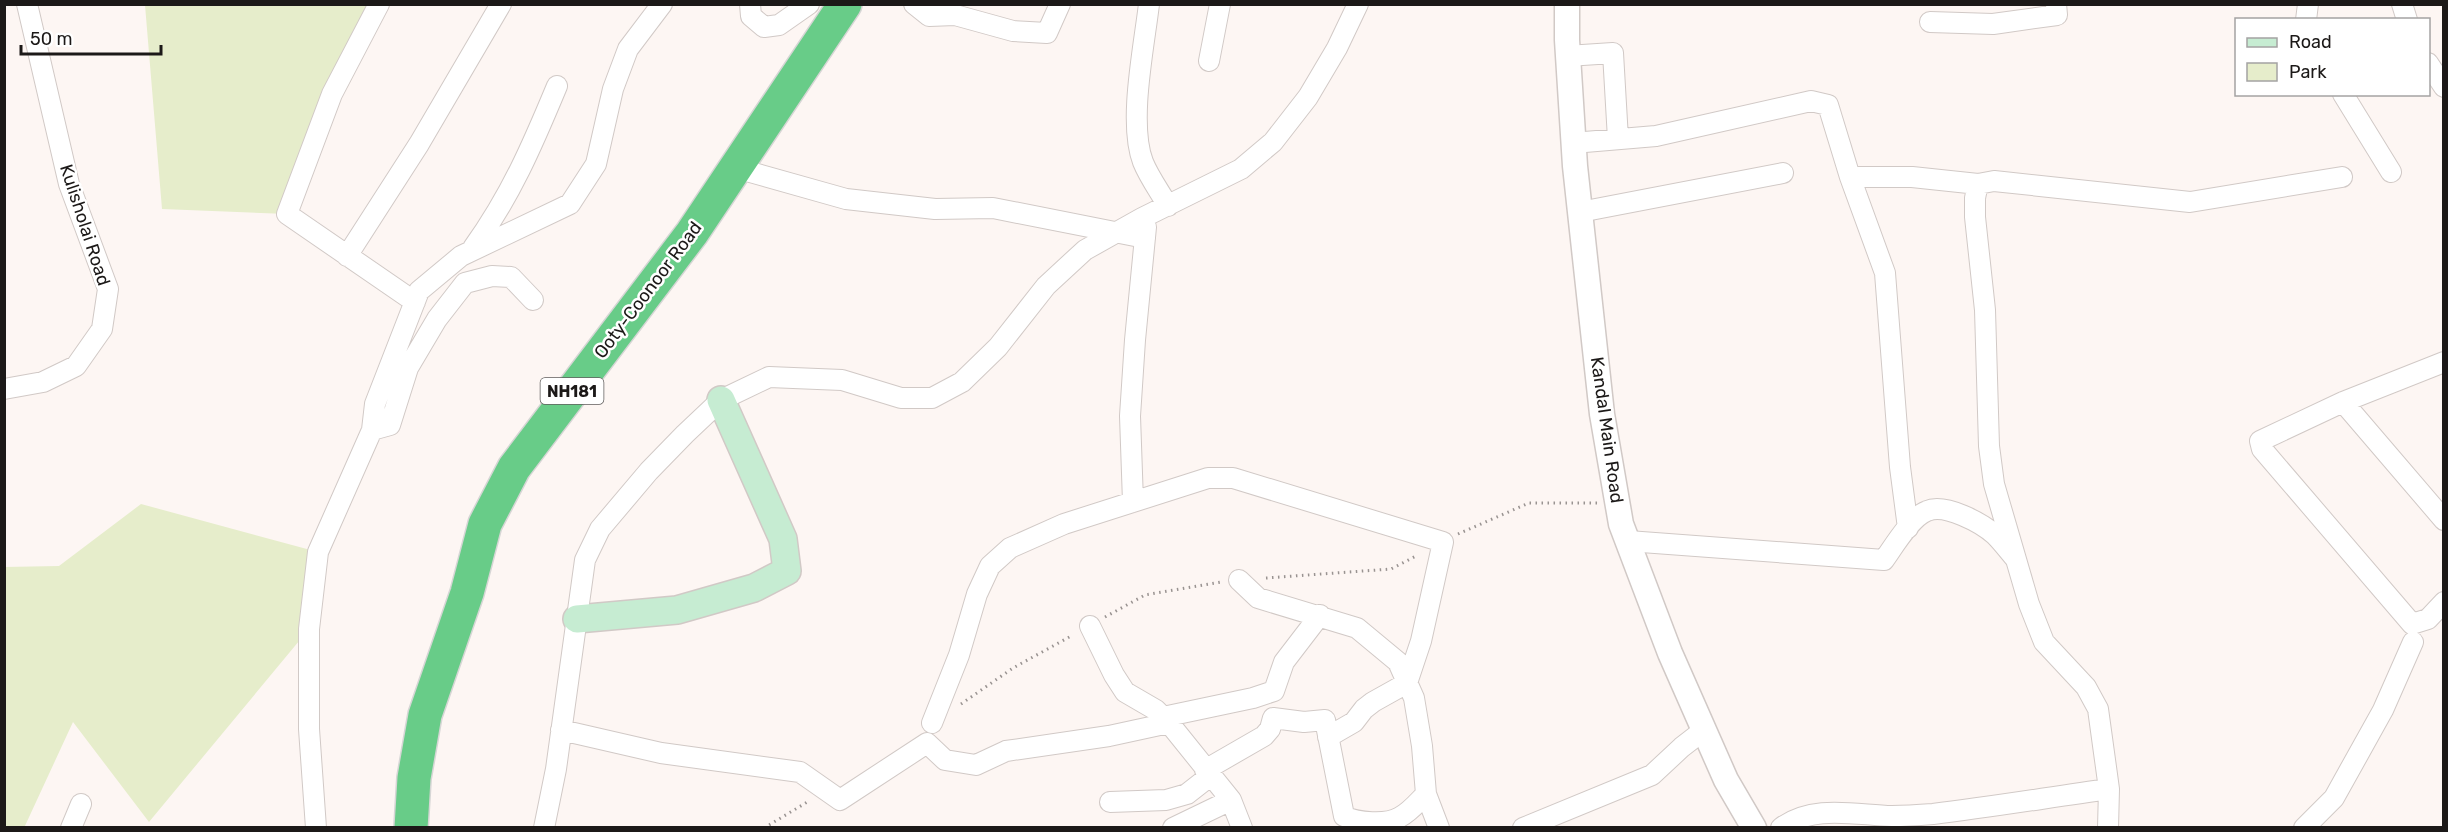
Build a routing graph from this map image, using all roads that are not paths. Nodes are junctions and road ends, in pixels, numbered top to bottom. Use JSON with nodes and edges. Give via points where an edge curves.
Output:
{"nodes":[{"id":1,"x":27,"y":4,"type":"edge"},
{"id":2,"x":379,"y":4,"type":"edge"},
{"id":3,"x":501,"y":4,"type":"edge"},
{"id":4,"x":662,"y":4,"type":"edge"},
{"id":5,"x":750,"y":4,"type":"edge"},
{"id":6,"x":809,"y":4,"type":"edge"},
{"id":7,"x":845,"y":4,"type":"edge"},
{"id":8,"x":914,"y":4,"type":"edge"},
{"id":9,"x":1060,"y":4,"type":"edge"},
{"id":10,"x":1149,"y":4,"type":"edge"},
{"id":11,"x":1220,"y":4,"type":"edge"},
{"id":12,"x":1358,"y":4,"type":"edge"},
{"id":13,"x":1567,"y":4,"type":"edge"},
{"id":14,"x":2056,"y":4,"type":"edge"},
{"id":15,"x":1930,"y":22,"type":"dead end"},
{"id":16,"x":1568,"y":56,"type":"junction"},
{"id":17,"x":1209,"y":61,"type":"dead end"},
{"id":18,"x":2430,"y":66,"type":"edge"},
{"id":19,"x":557,"y":86,"type":"dead end"},
{"id":20,"x":2444,"y":87,"type":"edge"},
{"id":21,"x":2344,"y":96,"type":"edge"},
{"id":22,"x":1618,"y":139,"type":"junction"},
{"id":23,"x":1573,"y":143,"type":"junction"},
{"id":24,"x":736,"y":168,"type":"junction"},
{"id":25,"x":2391,"y":172,"type":"dead end"},
{"id":26,"x":1784,"y":173,"type":"dead end"},
{"id":27,"x":1850,"y":177,"type":"junction"},
{"id":28,"x":2342,"y":177,"type":"dead end"},
{"id":29,"x":1978,"y":184,"type":"junction"},
{"id":30,"x":1168,"y":206,"type":"junction"},
{"id":31,"x":1580,"y":212,"type":"junction"},
{"id":32,"x":1148,"y":215,"type":"junction"},
{"id":33,"x":1118,"y":231,"type":"junction"},
{"id":34,"x":1145,"y":237,"type":"junction"},
{"id":35,"x":471,"y":250,"type":"junction"},
{"id":36,"x":347,"y":256,"type":"junction"},
{"id":37,"x":533,"y":300,"type":"dead end"},
{"id":38,"x":415,"y":302,"type":"junction"},
{"id":39,"x":2443,"y":363,"type":"edge"},
{"id":40,"x":4,"y":389,"type":"edge"},
{"id":41,"x":722,"y":400,"type":"junction"},
{"id":42,"x":2343,"y":402,"type":"junction"},
{"id":43,"x":372,"y":430,"type":"junction"},
{"id":44,"x":1133,"y":502,"type":"junction"},
{"id":45,"x":2444,"y":520,"type":"edge"},
{"id":46,"x":1908,"y":528,"type":"junction"},
{"id":47,"x":1628,"y":541,"type":"junction"},
{"id":48,"x":2018,"y":561,"type":"junction"},
{"id":49,"x":1239,"y":580,"type":"road end"},
{"id":50,"x":2444,"y":602,"type":"edge"},
{"id":51,"x":1320,"y":615,"type":"junction"},
{"id":52,"x":577,"y":619,"type":"junction"},
{"id":53,"x":1090,"y":626,"type":"road end"},
{"id":54,"x":2413,"y":642,"type":"dead end"},
{"id":55,"x":1407,"y":683,"type":"junction"},
{"id":56,"x":1166,"y":720,"type":"junction"},
{"id":57,"x":932,"y":723,"type":"road end"},
{"id":58,"x":561,"y":730,"type":"junction"},
{"id":59,"x":1704,"y":730,"type":"junction"},
{"id":60,"x":1328,"y":737,"type":"junction"},
{"id":61,"x":1208,"y":773,"type":"junction"},
{"id":62,"x":2109,"y":789,"type":"junction"},
{"id":63,"x":1426,"y":794,"type":"junction"},
{"id":64,"x":1231,"y":800,"type":"junction"},
{"id":65,"x":1110,"y":802,"type":"dead end"},
{"id":66,"x":81,"y":804,"type":"dead end"},
{"id":67,"x":1178,"y":827,"type":"edge"},
{"id":68,"x":71,"y":828,"type":"edge"},
{"id":69,"x":316,"y":828,"type":"edge"},
{"id":70,"x":411,"y":828,"type":"edge"},
{"id":71,"x":544,"y":828,"type":"edge"},
{"id":72,"x":1242,"y":828,"type":"edge"},
{"id":73,"x":1438,"y":828,"type":"edge"},
{"id":74,"x":1523,"y":828,"type":"edge"},
{"id":75,"x":1754,"y":828,"type":"edge"},
{"id":76,"x":1781,"y":828,"type":"edge"},
{"id":77,"x":2108,"y":828,"type":"edge"},
{"id":78,"x":2304,"y":828,"type":"edge"}],
"edges":[{"from":1,"to":40,"type":"street","name":"Kulisholai Road","via":[[69,183],[108,289],[102,329],[76,366],[43,382]]},
{"from":2,"to":36,"type":"street","via":[[332,94],[287,214]]},
{"from":3,"to":36,"type":"street","via":[[419,144]]},
{"from":4,"to":35,"type":"street","via":[[628,49],[613,89],[597,164],[570,204]]},
{"from":5,"to":6,"type":"street","via":[[751,16],[764,27],[779,25]]},
{"from":7,"to":24,"type":"highway","name":"Ooty-Coonoor Road","number":"NH181"},
{"from":8,"to":9,"type":"street","via":[[929,16],[955,15],[1031,34],[1047,33]]},
{"from":10,"to":30,"type":"street","via":[[1135,119],[1143,162]]},
{"from":11,"to":17,"type":"street"},
{"from":12,"to":30,"type":"street","via":[[1308,97],[1274,142],[1241,169]]},
{"from":13,"to":16,"type":"street","name":"Kandal Main Road"},
{"from":14,"to":15,"type":"street","via":[[2057,15],[1993,24]]},
{"from":16,"to":22,"type":"street","via":[[1612,53]]},
{"from":16,"to":23,"type":"street","name":"Kandal Main Road"},
{"from":18,"to":20,"type":"street"},
{"from":19,"to":35,"type":"street","via":[[499,212]]},
{"from":21,"to":25,"type":"street"},
{"from":22,"to":23,"type":"street"},
{"from":22,"to":27,"type":"street","via":[[1656,136],[1811,101],[1828,105]]},
{"from":23,"to":31,"type":"street","name":"Kandal Main Road"},
{"from":24,"to":33,"type":"street","via":[[846,199],[935,209],[993,208]]},
{"from":24,"to":70,"type":"highway","name":"Ooty-Coonoor Road","number":"NH181","via":[[692,233],[514,468],[485,524],[425,715],[414,778]]},
{"from":26,"to":31,"type":"street"},
{"from":27,"to":29,"type":"street","via":[[1912,177]]},
{"from":27,"to":46,"type":"street","via":[[1886,273]]},
{"from":28,"to":29,"type":"street","via":[[2190,202],[1994,182]]},
{"from":29,"to":48,"type":"street","via":[[1975,217],[1985,310],[1989,446],[1994,484]]},
{"from":30,"to":32,"type":"street"},
{"from":31,"to":47,"type":"street","name":"Kandal Main Road","via":[[1602,414],[1621,524]]},
{"from":32,"to":33,"type":"street"},
{"from":32,"to":34,"type":"street"},
{"from":33,"to":34,"type":"street"},
{"from":33,"to":41,"type":"street","via":[[1085,250],[1046,286],[991,354],[962,382],[932,398],[901,398],[842,380],[769,377]]},
{"from":34,"to":44,"type":"street","via":[[1130,416]]},
{"from":35,"to":38,"type":"street","via":[[419,291]]},
{"from":36,"to":38,"type":"street"},
{"from":37,"to":43,"type":"street","via":[[510,277],[492,276],[465,283],[437,319],[408,368],[390,424]]},
{"from":38,"to":43,"type":"street","via":[[375,404]]},
{"from":39,"to":42,"type":"street"},
{"from":41,"to":52,"type":"street","via":[[649,471],[600,529],[585,560]]},
{"from":41,"to":52,"type":"main road","via":[[783,539],[788,571],[754,588],[676,610]]},
{"from":42,"to":45,"type":"street"},
{"from":42,"to":50,"type":"street","via":[[2260,441],[2262,449],[2412,624],[2428,619]]},
{"from":43,"to":69,"type":"street","via":[[318,552],[309,629],[309,729]]},
{"from":44,"to":55,"type":"street","via":[[1208,478],[1233,478],[1443,542],[1421,641]]},
{"from":44,"to":57,"type":"street","via":[[1064,524],[1010,548],[990,566]]},
{"from":46,"to":47,"type":"street","via":[[1884,560]]},
{"from":46,"to":48,"type":"street","via":[[1926,511],[1938,508],[1967,517],[1994,534]]},
{"from":47,"to":59,"type":"street","name":"Kandal Main Road"},
{"from":48,"to":62,"type":"street","via":[[2044,642],[2086,687],[2098,709]]},
{"from":49,"to":51,"type":"street","via":[[1258,598]]},
{"from":51,"to":55,"type":"street","via":[[1357,628],[1398,662]]},
{"from":51,"to":56,"type":"street","via":[[1284,662],[1274,691]]},
{"from":52,"to":58,"type":"street"},
{"from":53,"to":56,"type":"street","via":[[1125,692]]},
{"from":54,"to":78,"type":"street","via":[[2384,710],[2334,798]]},
{"from":55,"to":60,"type":"street","via":[[1373,702],[1354,722]]},
{"from":55,"to":63,"type":"street","via":[[1414,698]]},
{"from":56,"to":58,"type":"street","via":[[1109,736],[1006,751],[976,765],[945,760],[927,743],[840,800],[800,772],[661,753]]},
{"from":56,"to":61,"type":"street"},
{"from":58,"to":71,"type":"street"},
{"from":59,"to":74,"type":"street","via":[[1652,775]]},
{"from":59,"to":75,"type":"street","name":"Kandal Main Road","via":[[1726,780]]},
{"from":60,"to":61,"type":"street","via":[[1325,720],[1273,718],[1264,736]]},
{"from":60,"to":63,"type":"street","via":[[1344,816],[1352,820],[1392,821]]},
{"from":61,"to":64,"type":"street"},
{"from":61,"to":65,"type":"street","via":[[1187,794],[1166,800]]},
{"from":62,"to":76,"type":"street","via":[[1931,814],[1820,813],[1793,819]]},
{"from":62,"to":77,"type":"street"},
{"from":63,"to":73,"type":"street"},
{"from":64,"to":67,"type":"street"},
{"from":64,"to":72,"type":"street"},
{"from":66,"to":68,"type":"street"}]}
